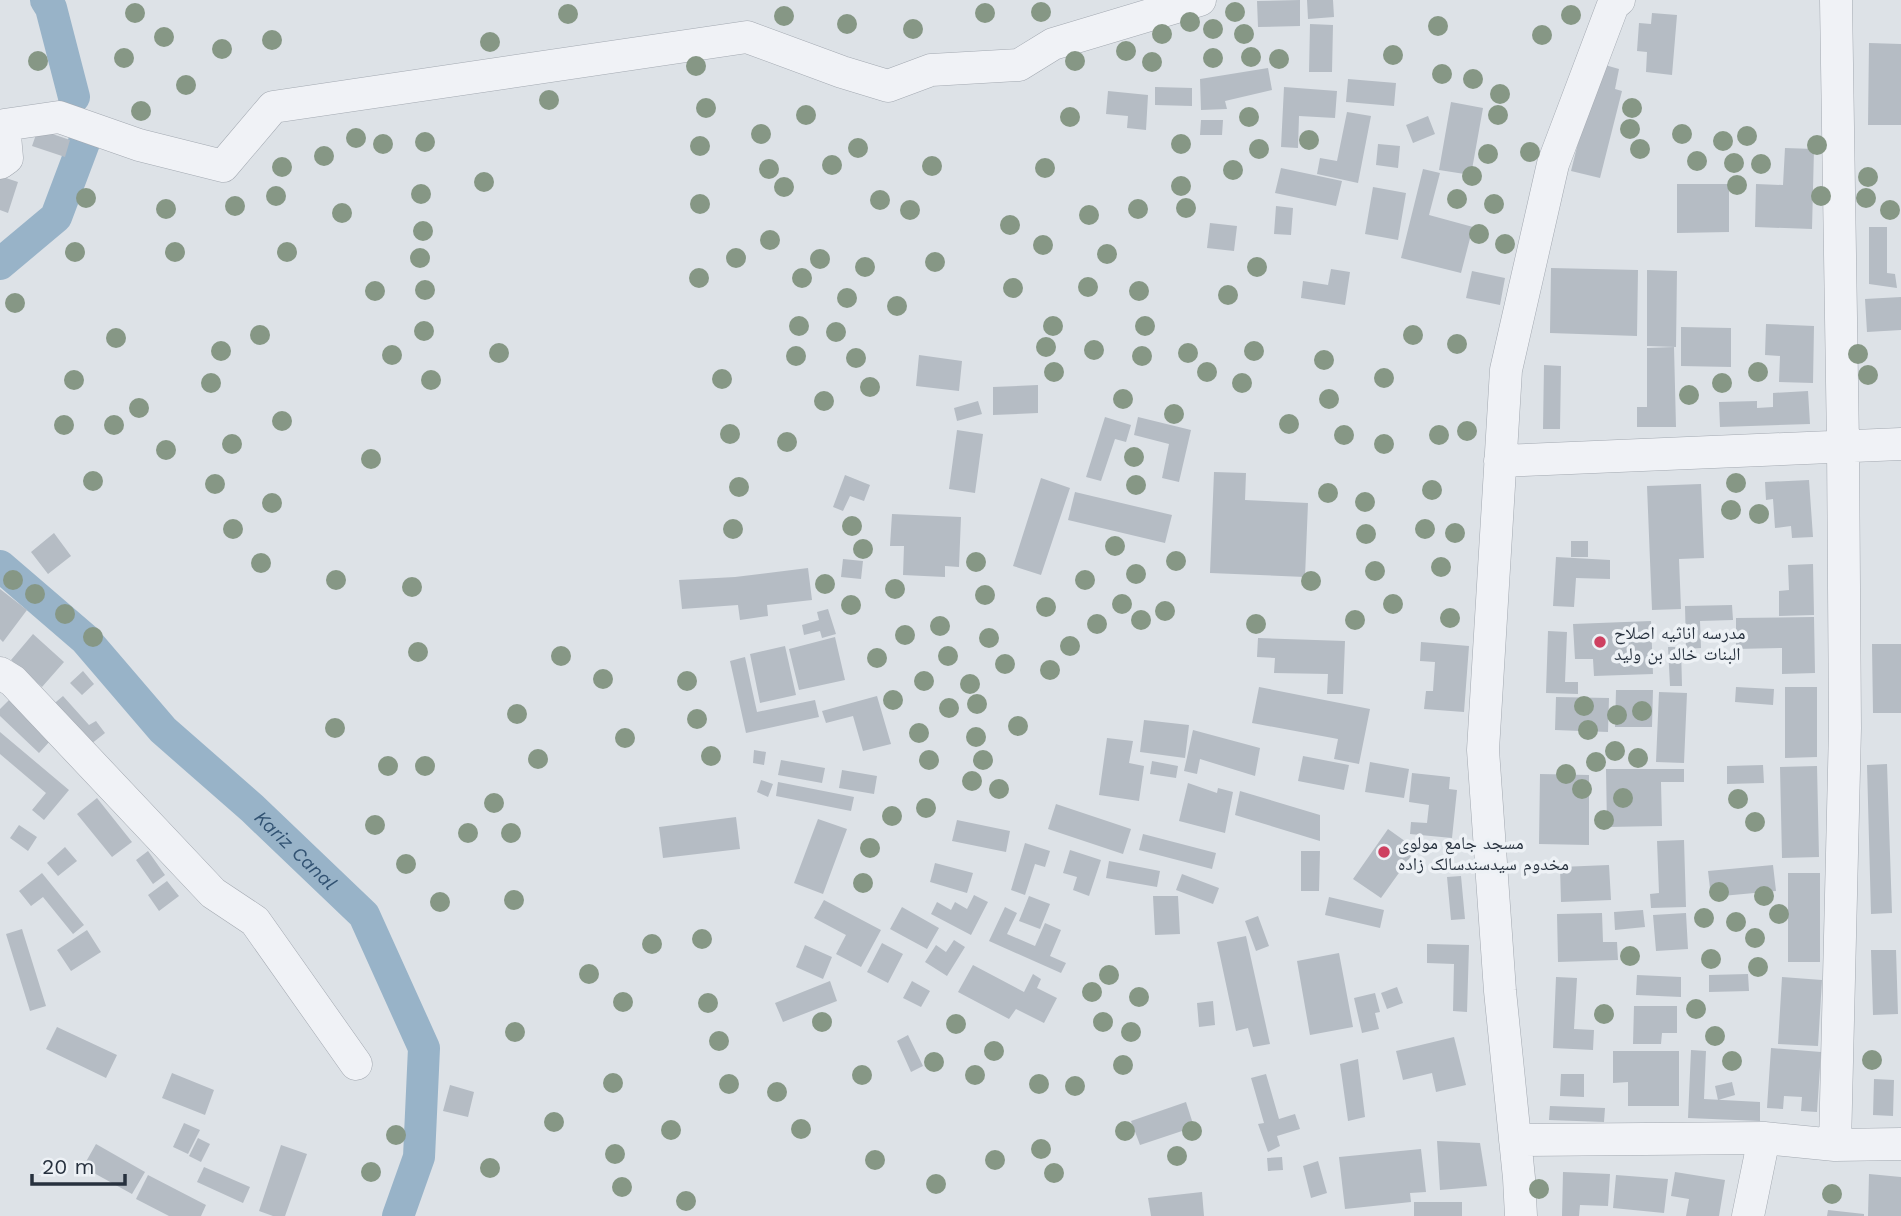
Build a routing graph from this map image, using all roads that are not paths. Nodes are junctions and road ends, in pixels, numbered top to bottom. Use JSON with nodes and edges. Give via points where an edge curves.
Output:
{"nodes":[{"id":1,"x":1200,"y":0,"type":"edge"},
{"id":2,"x":1619,"y":0,"type":"edge"},
{"id":3,"x":1836,"y":0,"type":"edge"},
{"id":4,"x":0,"y":163,"type":"edge"},
{"id":5,"x":1901,"y":444,"type":"edge"},
{"id":6,"x":1843,"y":445,"type":"junction"},
{"id":7,"x":1500,"y":461,"type":"junction"},
{"id":8,"x":0,"y":673,"type":"edge"},
{"id":9,"x":356,"y":1063,"type":"dead end"},
{"id":10,"x":1764,"y":1138,"type":"junction"},
{"id":11,"x":1516,"y":1140,"type":"junction"},
{"id":12,"x":1835,"y":1144,"type":"junction"},
{"id":13,"x":1901,"y":1144,"type":"edge"},
{"id":14,"x":1521,"y":1216,"type":"edge"},
{"id":15,"x":1748,"y":1216,"type":"edge"}],
"edges":[{"from":1,"to":4,"type":"street","via":[[1053,44],[1019,65],[931,70],[888,86],[747,37],[273,107],[223,166],[139,145],[59,117],[4,125],[7,159]]},
{"from":2,"to":7,"type":"street","via":[[1613,5],[1553,164],[1506,370]]},
{"from":3,"to":6,"type":"street"},
{"from":5,"to":6,"type":"street"},
{"from":6,"to":7,"type":"street"},
{"from":6,"to":12,"type":"street","via":[[1845,728]]},
{"from":7,"to":11,"type":"street","via":[[1483,750]]},
{"from":8,"to":9,"type":"street","via":[[13,681],[213,893],[255,921]]},
{"from":10,"to":11,"type":"street"},
{"from":10,"to":12,"type":"street"},
{"from":10,"to":15,"type":"street"},
{"from":11,"to":14,"type":"street"},
{"from":12,"to":13,"type":"street"}]}
